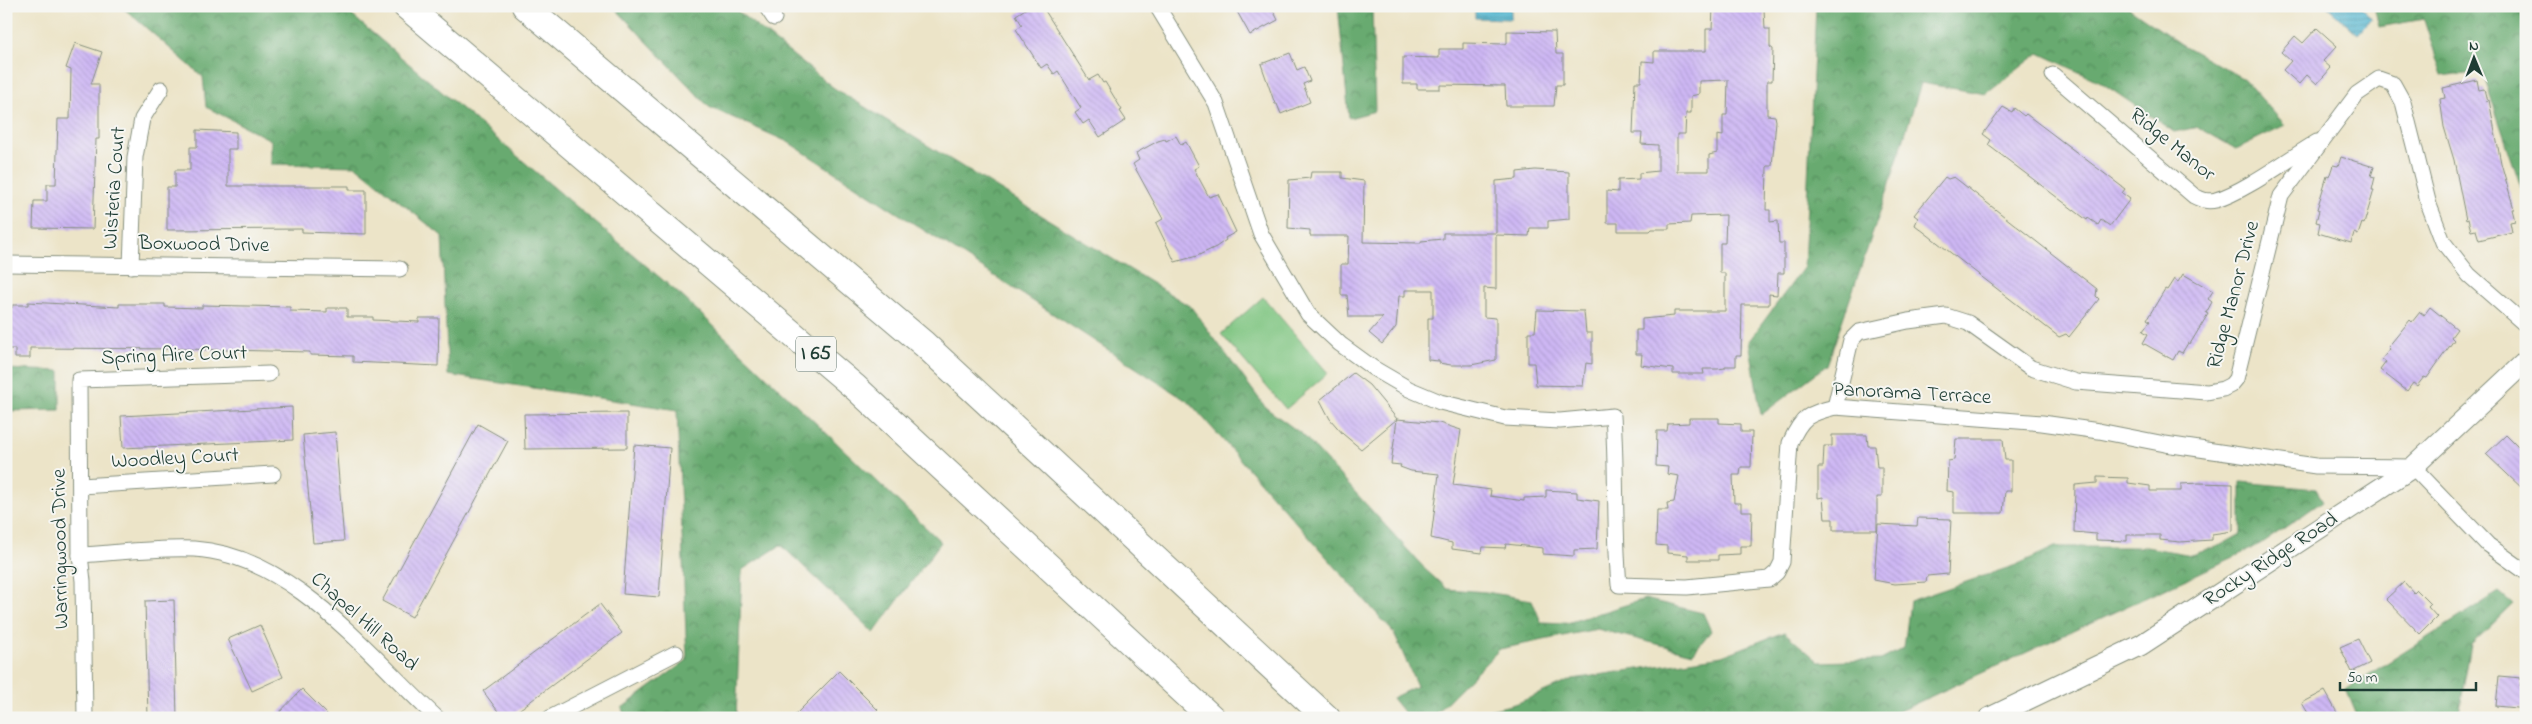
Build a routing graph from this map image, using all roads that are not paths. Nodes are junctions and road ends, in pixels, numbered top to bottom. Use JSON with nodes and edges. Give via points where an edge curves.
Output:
{"nodes":[{"id":1,"x":406,"y":6,"type":"edge"},
{"id":2,"x":524,"y":6,"type":"edge"},
{"id":3,"x":1158,"y":6,"type":"edge"},
{"id":4,"x":2053,"y":75,"type":"dead end"},
{"id":5,"x":161,"y":89,"type":"dead end"},
{"id":6,"x":2324,"y":138,"type":"junction"},
{"id":7,"x":6,"y":264,"type":"edge"},
{"id":8,"x":131,"y":266,"type":"junction"},
{"id":9,"x":400,"y":269,"type":"dead end"},
{"id":10,"x":2526,"y":325,"type":"edge"},
{"id":11,"x":2526,"y":361,"type":"edge"},
{"id":12,"x":270,"y":374,"type":"dead end"},
{"id":13,"x":79,"y":380,"type":"joint"},
{"id":14,"x":1835,"y":407,"type":"junction"},
{"id":15,"x":2413,"y":467,"type":"junction"},
{"id":16,"x":273,"y":474,"type":"dead end"},
{"id":17,"x":80,"y":486,"type":"junction"},
{"id":18,"x":80,"y":555,"type":"junction"},
{"id":19,"x":2526,"y":572,"type":"edge"},
{"id":20,"x":676,"y":653,"type":"dead end"},
{"id":21,"x":85,"y":718,"type":"edge"},
{"id":22,"x":437,"y":718,"type":"edge"},
{"id":23,"x":550,"y":718,"type":"edge"},
{"id":24,"x":1212,"y":718,"type":"edge"},
{"id":25,"x":1327,"y":718,"type":"edge"},
{"id":26,"x":1989,"y":718,"type":"edge"}],
"edges":[{"from":1,"to":24,"type":"highway","number":"I 65","via":[[856,388]]},
{"from":2,"to":25,"type":"highway","via":[[924,344]]},
{"from":3,"to":14,"type":"street","name":"Panorama Terrace","via":[[1204,80],[1227,130],[1261,234],[1308,314],[1340,344],[1395,381],[1440,402],[1505,418],[1560,421],[1613,416],[1619,585],[1688,587],[1769,579],[1782,562],[1790,443],[1796,429],[1810,413]]},
{"from":4,"to":6,"type":"street","name":"Ridge Manor","via":[[2194,196],[2204,201],[2232,193]]},
{"from":5,"to":8,"type":"street","name":"Wisteria Court","via":[[142,119],[135,157]]},
{"from":6,"to":10,"type":"street","name":"Ridge Manor Drive","via":[[2357,94],[2379,79],[2392,84],[2403,102],[2429,205],[2444,242],[2469,275]]},
{"from":6,"to":14,"type":"street","name":"Ridge Manor Drive","via":[[2281,196],[2232,385],[2207,392],[2076,382],[2031,368],[1968,323],[1946,316],[1860,332],[1852,340]]},
{"from":7,"to":8,"type":"street","name":"Boxwood Drive"},
{"from":8,"to":9,"type":"street","name":"Boxwood Drive"},
{"from":11,"to":15,"type":"main road","name":"Rocky Ridge Road"},
{"from":12,"to":13,"type":"street","name":"Spring Aire Court"},
{"from":13,"to":17,"type":"street","name":"Warringwood Drive"},
{"from":14,"to":15,"type":"street","name":"Panorama Terrace","via":[[2042,423],[2316,466]]},
{"from":15,"to":19,"type":"street","via":[[2488,545]]},
{"from":15,"to":26,"type":"main road","name":"Rocky Ridge Road","via":[[2141,645]]},
{"from":16,"to":17,"type":"street","name":"Woodley Court"},
{"from":17,"to":18,"type":"street","name":"Warringwood Drive"},
{"from":18,"to":21,"type":"street","name":"Warringwood Drive"},
{"from":18,"to":22,"type":"street","name":"Chapel Hill Road","via":[[194,549],[251,561],[305,593]]},
{"from":20,"to":23,"type":"street"}]}
